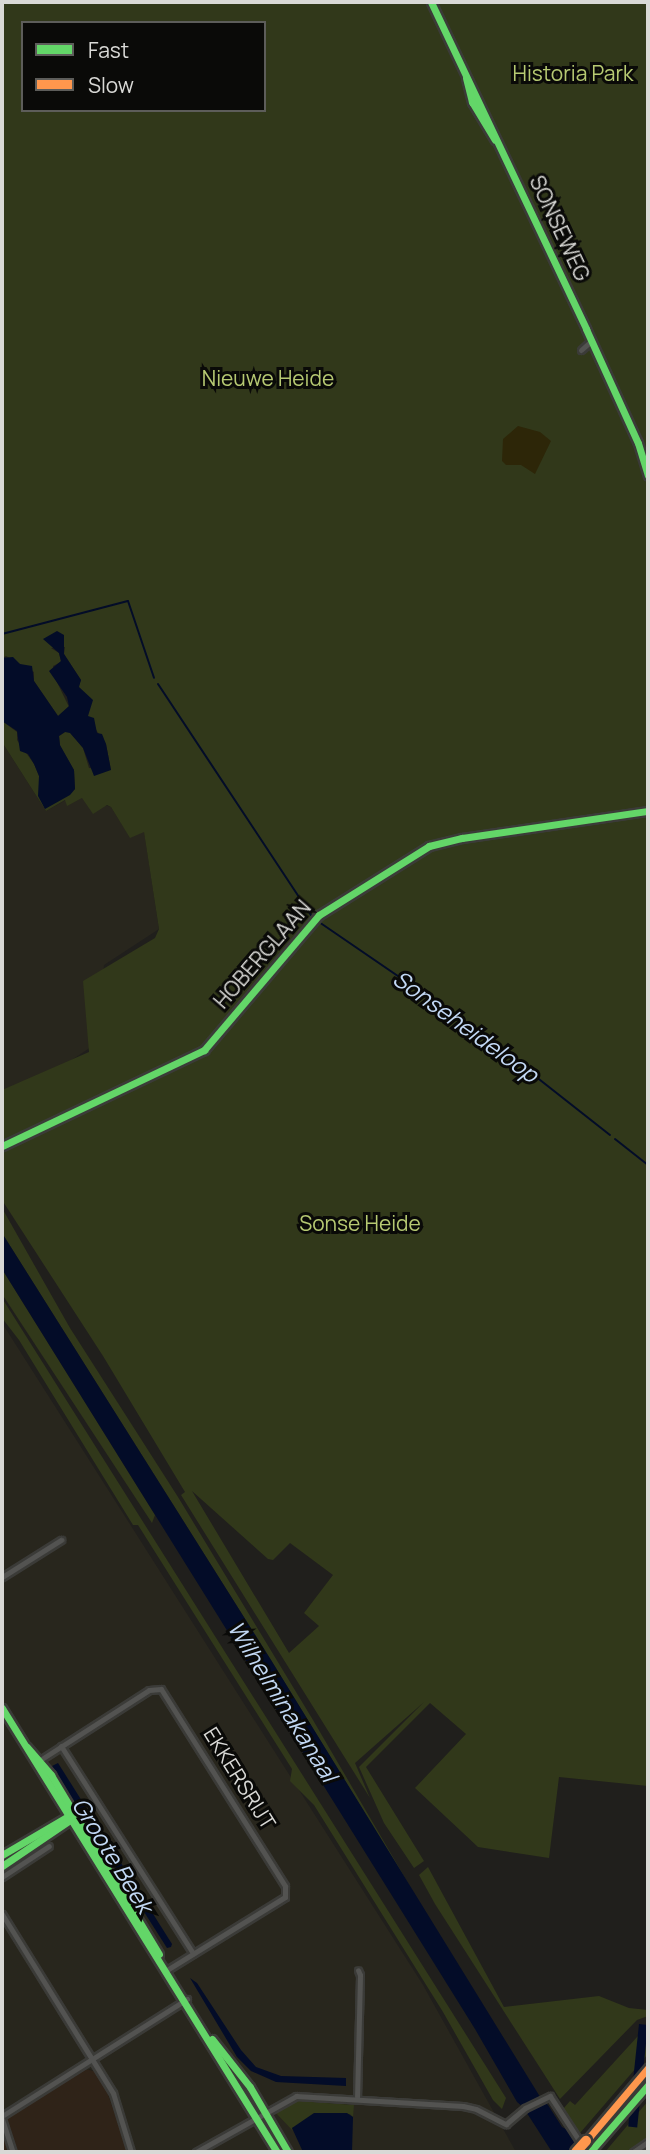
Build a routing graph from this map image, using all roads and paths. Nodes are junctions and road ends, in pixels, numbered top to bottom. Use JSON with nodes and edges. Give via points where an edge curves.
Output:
{"nodes":[{"id":1,"x":431,"y":2,"type":"edge"},
{"id":2,"x":591,"y":341,"type":"junction"},
{"id":3,"x":581,"y":350,"type":"dead end"},
{"id":4,"x":648,"y":475,"type":"edge"},
{"id":5,"x":648,"y":811,"type":"edge"},
{"id":6,"x":2,"y":1146,"type":"edge"},
{"id":7,"x":61,"y":1540,"type":"dead end"},
{"id":8,"x":2,"y":1577,"type":"edge"},
{"id":9,"x":2,"y":1708,"type":"edge"},
{"id":10,"x":61,"y":1746,"type":"junction"},
{"id":11,"x":38,"y":1762,"type":"junction"},
{"id":12,"x":71,"y":1817,"type":"junction"},
{"id":13,"x":49,"y":1846,"type":"dead end"},
{"id":14,"x":2,"y":1855,"type":"edge"},
{"id":15,"x":2,"y":1866,"type":"edge"},
{"id":16,"x":2,"y":1877,"type":"edge"},
{"id":17,"x":2,"y":1914,"type":"edge"},
{"id":18,"x":193,"y":1953,"type":"junction"},
{"id":19,"x":166,"y":1970,"type":"junction"},
{"id":20,"x":358,"y":1970,"type":"dead end"},
{"id":21,"x":185,"y":2000,"type":"junction"},
{"id":22,"x":93,"y":2059,"type":"junction"},
{"id":23,"x":648,"y":2068,"type":"edge"},
{"id":24,"x":648,"y":2085,"type":"edge"},
{"id":25,"x":357,"y":2099,"type":"junction"},
{"id":26,"x":260,"y":2115,"type":"junction"},
{"id":27,"x":2,"y":2117,"type":"edge"},
{"id":28,"x":2,"y":2129,"type":"edge"},
{"id":29,"x":648,"y":2142,"type":"edge"},
{"id":30,"x":10,"y":2144,"type":"junction"},
{"id":31,"x":589,"y":2149,"type":"edge"},
{"id":32,"x":639,"y":2149,"type":"edge"},
{"id":33,"x":13,"y":2152,"type":"edge"},
{"id":34,"x":131,"y":2152,"type":"edge"},
{"id":35,"x":196,"y":2152,"type":"edge"},
{"id":36,"x":277,"y":2152,"type":"edge"},
{"id":37,"x":288,"y":2152,"type":"edge"},
{"id":38,"x":576,"y":2152,"type":"edge"},
{"id":39,"x":633,"y":2152,"type":"edge"}],
"edges":[{"from":1,"to":2,"type":"main road","name":"SONSEWEG"},
{"from":2,"to":3,"type":"street"},
{"from":2,"to":4,"type":"main road","name":"SONSEWEG"},
{"from":5,"to":6,"type":"main road","name":"HOBERGLAAN","via":[[429,846],[319,915],[204,1050]]},
{"from":7,"to":8,"type":"street"},
{"from":9,"to":11,"type":"main road"},
{"from":10,"to":11,"type":"street","name":"EKKERSRIJT"},
{"from":10,"to":18,"type":"street"},
{"from":10,"to":18,"type":"street","name":"EKKERSRIJT","via":[[156,1688],[165,1693],[285,1886],[285,1897]]},
{"from":11,"to":12,"type":"main road"},
{"from":12,"to":14,"type":"main road"},
{"from":12,"to":15,"type":"main road"},
{"from":12,"to":19,"type":"main road"},
{"from":13,"to":16,"type":"street"},
{"from":17,"to":22,"type":"street"},
{"from":18,"to":19,"type":"street","name":"EKKERSRIJT"},
{"from":19,"to":21,"type":"main road"},
{"from":20,"to":25,"type":"street"},
{"from":21,"to":22,"type":"street"},
{"from":21,"to":26,"type":"main road","via":[[250,2087]]},
{"from":22,"to":27,"type":"street"},
{"from":22,"to":34,"type":"street","via":[[113,2093]]},
{"from":23,"to":31,"type":"main road"},
{"from":24,"to":31,"type":"main road"},
{"from":25,"to":26,"type":"street","via":[[296,2096]]},
{"from":25,"to":31,"type":"street","via":[[463,2106],[506,2124],[541,2098],[552,2097]]},
{"from":26,"to":35,"type":"street"},
{"from":26,"to":36,"type":"main road"},
{"from":26,"to":37,"type":"main road"},
{"from":27,"to":30,"type":"street"},
{"from":28,"to":30,"type":"street"},
{"from":29,"to":32,"type":"street"},
{"from":30,"to":33,"type":"street"},
{"from":31,"to":38,"type":"main road","bridge":true},
{"from":32,"to":39,"type":"street"}]}
